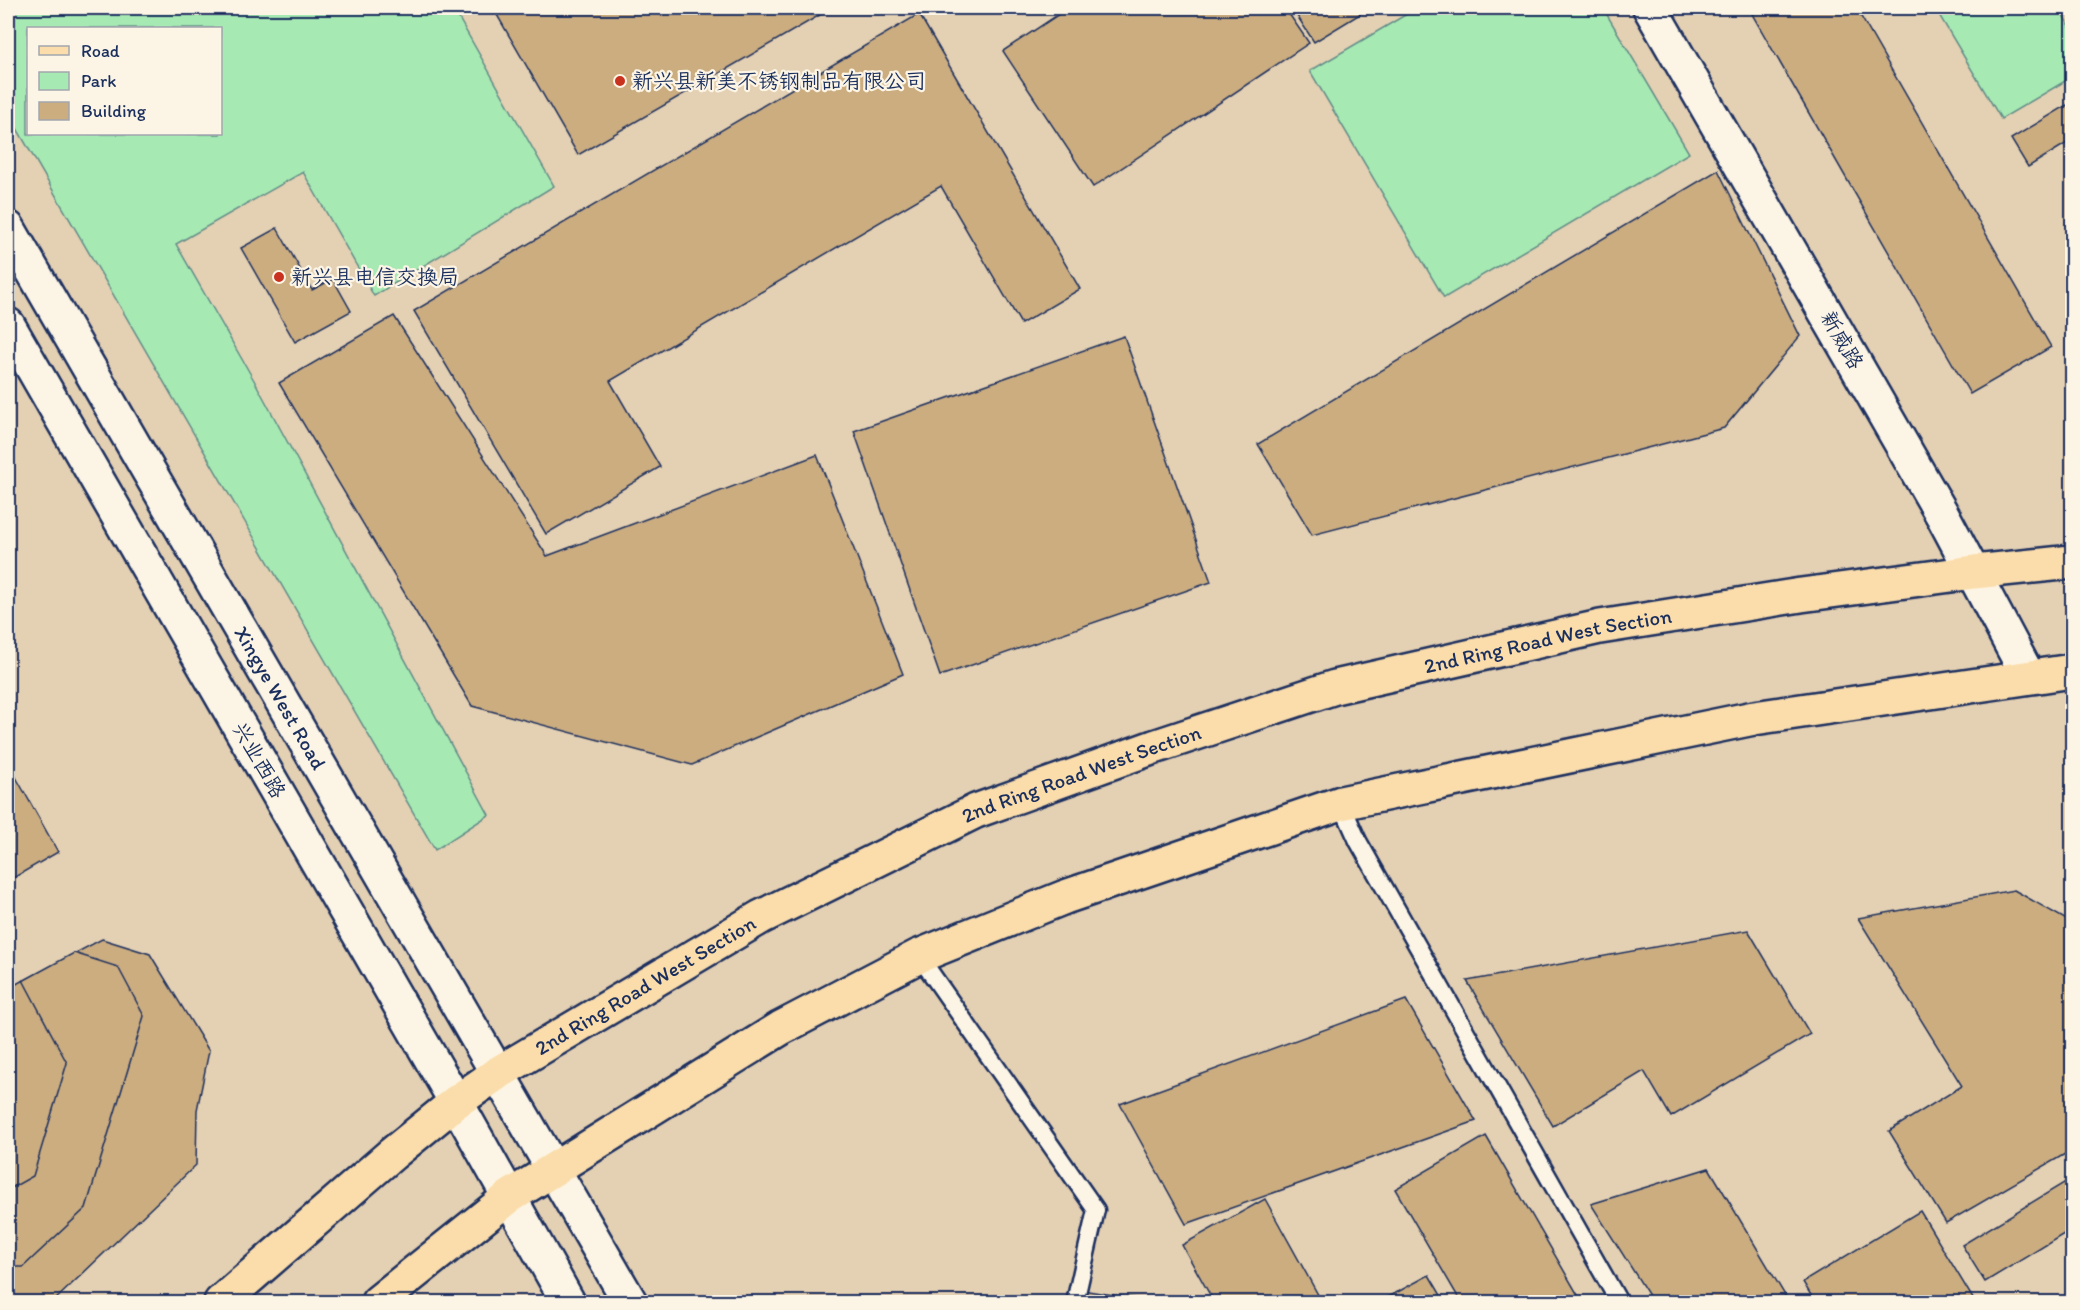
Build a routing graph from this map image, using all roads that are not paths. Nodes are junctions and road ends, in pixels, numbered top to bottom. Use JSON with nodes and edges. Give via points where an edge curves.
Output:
{"nodes":[{"id":1,"x":1650,"y":8,"type":"edge"},
{"id":2,"x":8,"y":228,"type":"edge"},
{"id":3,"x":8,"y":325,"type":"edge"},
{"id":4,"x":2073,"y":562,"type":"edge"},
{"id":5,"x":1974,"y":572,"type":"junction"},
{"id":6,"x":2073,"y":671,"type":"edge"},
{"id":7,"x":2028,"y":676,"type":"junction"},
{"id":8,"x":1341,"y":803,"type":"junction"},
{"id":9,"x":919,"y":956,"type":"junction"},
{"id":10,"x":498,"y":1073,"type":"junction"},
{"id":11,"x":456,"y":1102,"type":"junction"},
{"id":12,"x":553,"y":1169,"type":"junction"},
{"id":13,"x":509,"y":1197,"type":"junction"},
{"id":14,"x":221,"y":1302,"type":"edge"},
{"id":15,"x":378,"y":1302,"type":"edge"},
{"id":16,"x":568,"y":1302,"type":"edge"},
{"id":17,"x":630,"y":1302,"type":"edge"},
{"id":18,"x":1075,"y":1302,"type":"edge"},
{"id":19,"x":1618,"y":1302,"type":"edge"}],
"edges":[{"from":1,"to":5,"type":"street","name":"新威路"},
{"from":2,"to":10,"type":"street","name":"Xingye West Road"},
{"from":3,"to":11,"type":"street","name":"兴业西路"},
{"from":4,"to":5,"type":"main road","name":"2nd Ring Road West Section"},
{"from":5,"to":7,"type":"street","name":"新威路"},
{"from":5,"to":10,"type":"main road","name":"2nd Ring Road West Section","via":[[1600,627],[1335,687],[1154,747],[976,811],[761,917]]},
{"from":6,"to":7,"type":"main road"},
{"from":7,"to":8,"type":"main road","via":[[1754,718]]},
{"from":8,"to":9,"type":"main road","via":[[1065,897]]},
{"from":8,"to":19,"type":"lane","via":[[1358,841]]},
{"from":9,"to":12,"type":"main road","via":[[781,1028]]},
{"from":9,"to":18,"type":"lane","via":[[1096,1210]]},
{"from":10,"to":11,"type":"main road","name":"2nd Ring Road West Section"},
{"from":10,"to":12,"type":"street","name":"Xingye West Road"},
{"from":11,"to":13,"type":"street","name":"兴业西路"},
{"from":11,"to":14,"type":"main road","name":"2nd Ring Road West Section"},
{"from":12,"to":13,"type":"main road"},
{"from":12,"to":17,"type":"street","name":"Xingye West Road"},
{"from":13,"to":15,"type":"main road"},
{"from":13,"to":16,"type":"street","name":"兴业西路"}]}
